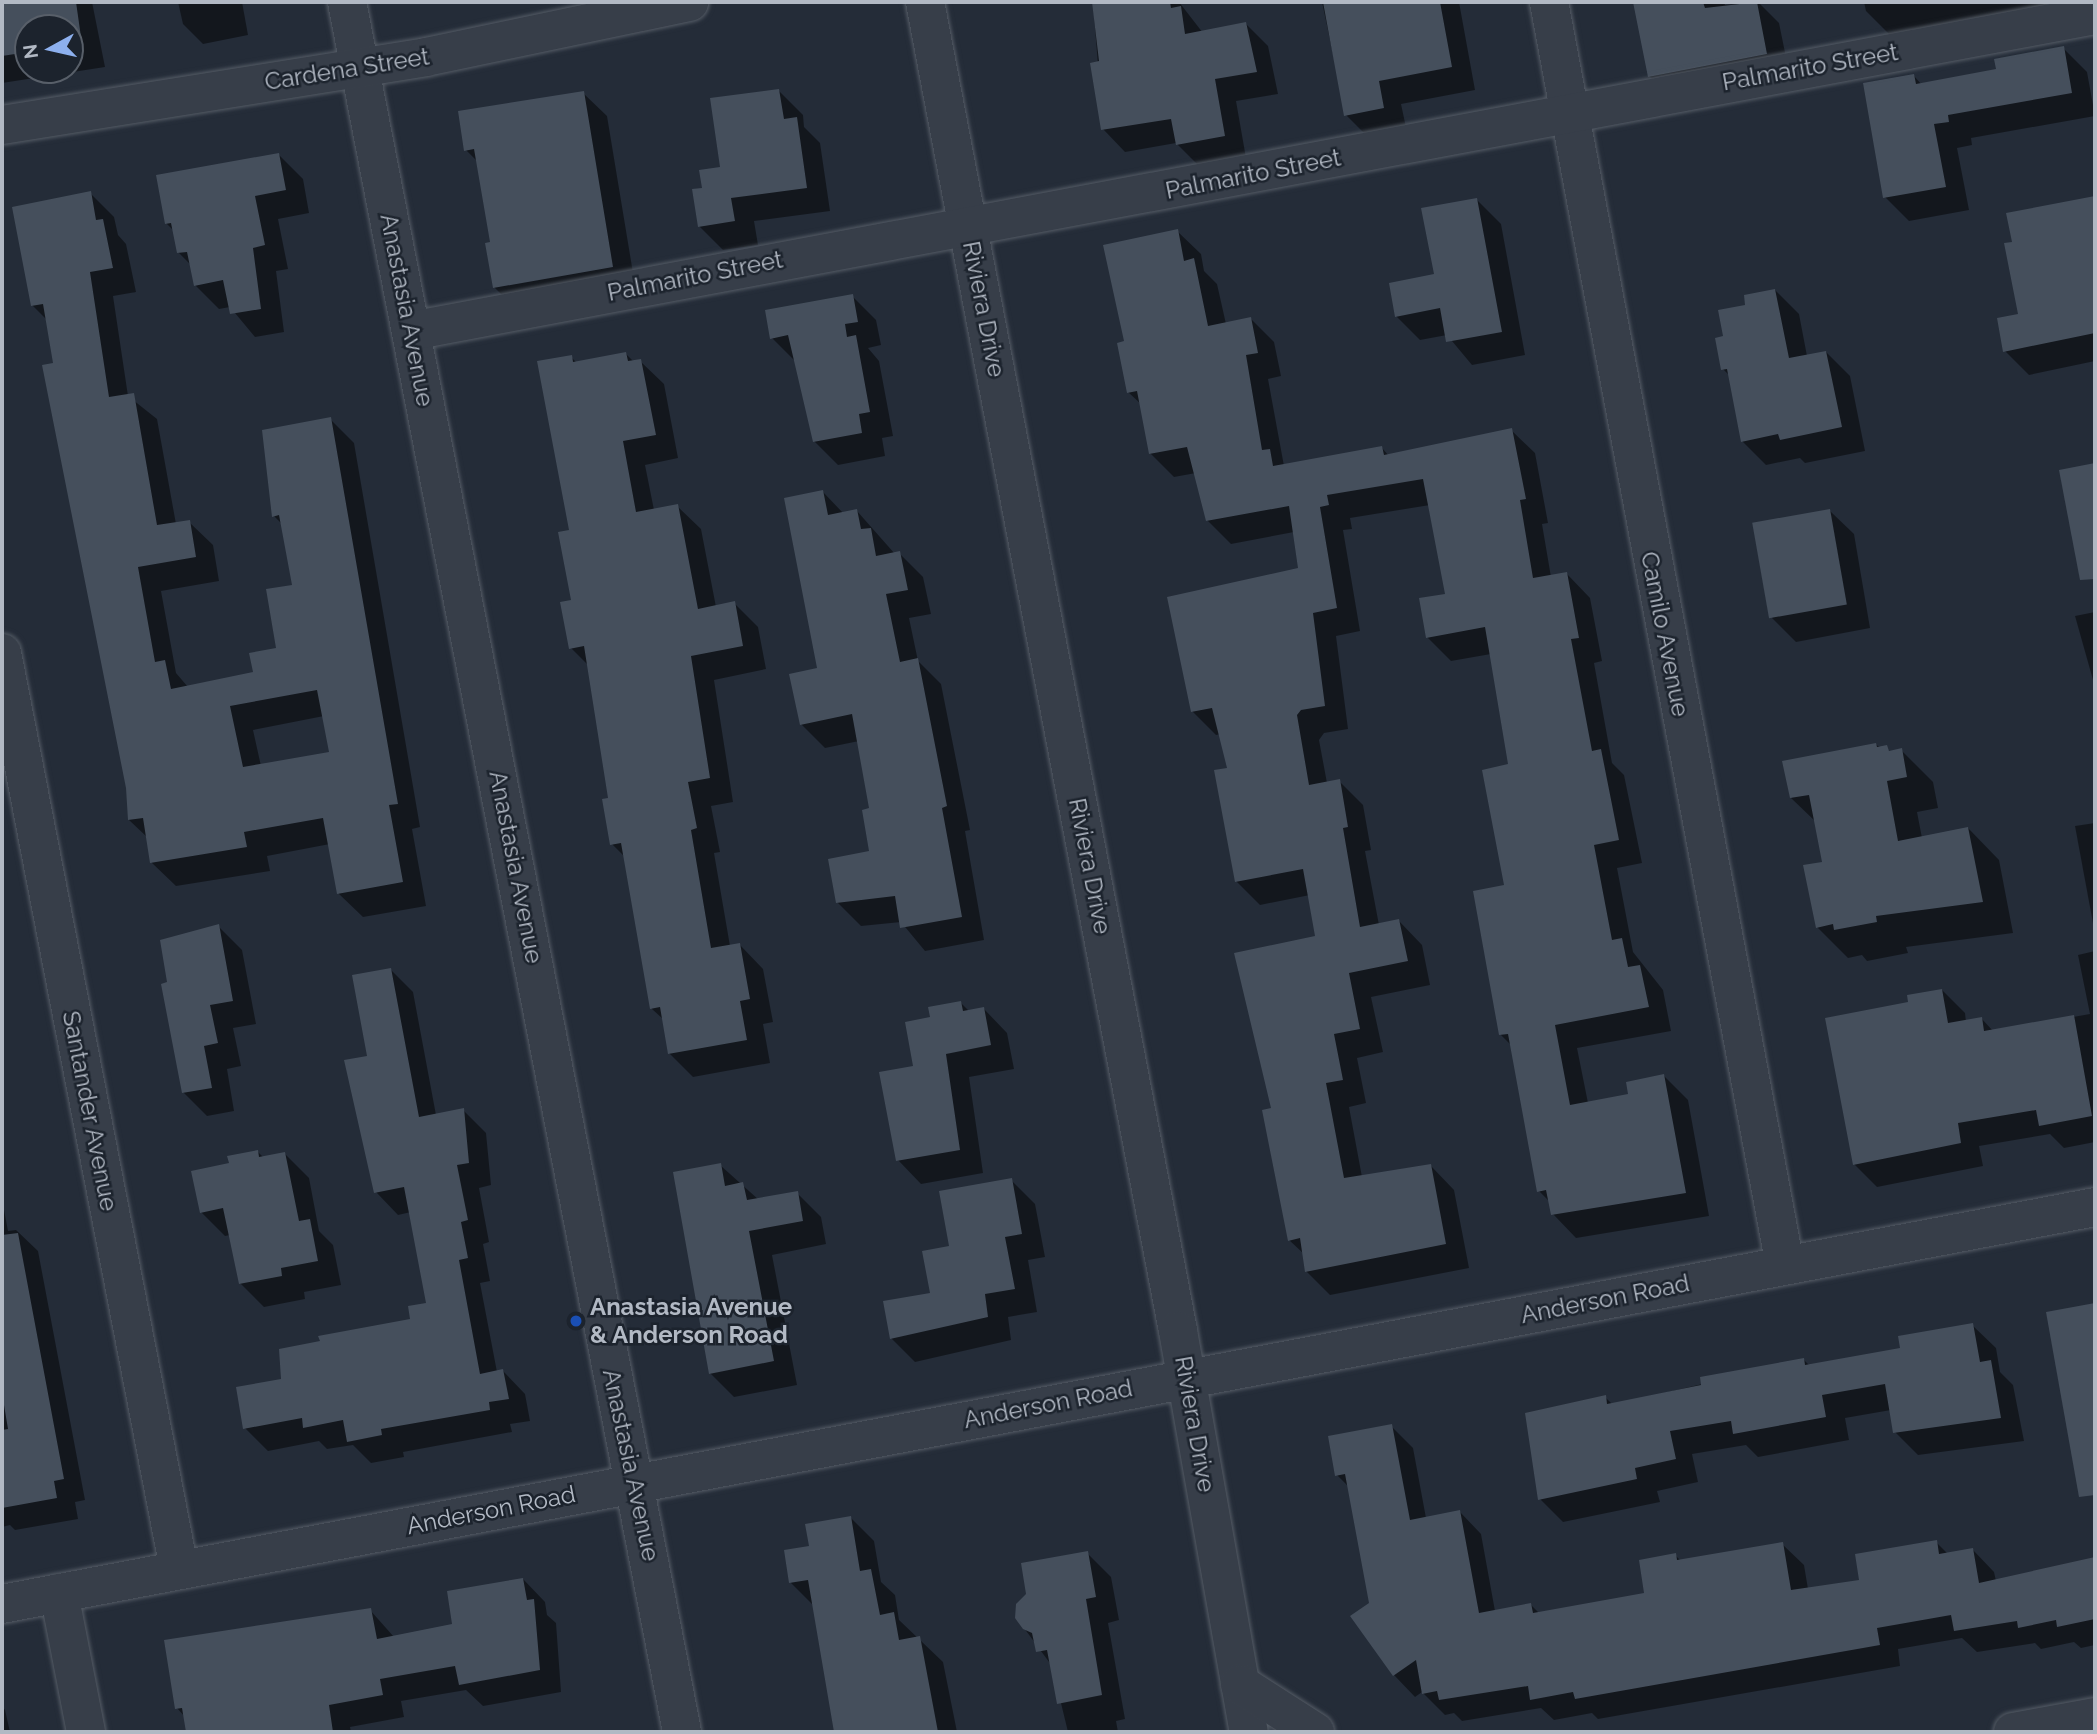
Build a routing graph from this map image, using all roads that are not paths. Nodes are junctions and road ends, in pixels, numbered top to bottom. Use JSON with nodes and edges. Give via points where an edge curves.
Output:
{"nodes":[{"id":1,"x":348,"y":2,"type":"edge"},
{"id":2,"x":925,"y":2,"type":"edge"},
{"id":3,"x":1549,"y":2,"type":"edge"},
{"id":4,"x":679,"y":3,"type":"edge"},
{"id":5,"x":2095,"y":15,"type":"edge"},
{"id":6,"x":360,"y":66,"type":"junction"},
{"id":7,"x":1569,"y":112,"type":"junction"},
{"id":8,"x":2,"y":125,"type":"edge"},
{"id":9,"x":968,"y":225,"type":"junction"},
{"id":10,"x":411,"y":331,"type":"junction"},
{"id":11,"x":2,"y":653,"type":"edge"},
{"id":12,"x":2095,"y":1207,"type":"edge"},
{"id":13,"x":1785,"y":1265,"type":"junction"},
{"id":14,"x":1187,"y":1377,"type":"junction"},
{"id":15,"x":635,"y":1483,"type":"junction"},
{"id":16,"x":179,"y":1569,"type":"junction"},
{"id":17,"x":60,"y":1593,"type":"junction"},
{"id":18,"x":2,"y":1604,"type":"edge"},
{"id":19,"x":1240,"y":1684,"type":"junction"},
{"id":20,"x":2095,"y":1717,"type":"edge"},
{"id":21,"x":86,"y":1732,"type":"edge"},
{"id":22,"x":682,"y":1732,"type":"edge"},
{"id":23,"x":1249,"y":1732,"type":"edge"},
{"id":24,"x":1315,"y":1732,"type":"edge"},
{"id":25,"x":2013,"y":1732,"type":"edge"}],
"edges":[{"from":1,"to":6,"type":"street","name":"Anastasia Avenue"},
{"from":2,"to":9,"type":"street","name":"Riviera Drive"},
{"from":3,"to":7,"type":"street","name":"Camilo Avenue"},
{"from":4,"to":6,"type":"street","name":"Cardena Street"},
{"from":5,"to":7,"type":"street","name":"Palmarito Street"},
{"from":6,"to":8,"type":"street","name":"Cardena Street"},
{"from":6,"to":10,"type":"street","name":"Anastasia Avenue"},
{"from":7,"to":9,"type":"street","name":"Palmarito Street"},
{"from":7,"to":13,"type":"street","name":"Camilo Avenue"},
{"from":9,"to":10,"type":"street","name":"Palmarito Street"},
{"from":9,"to":14,"type":"street","name":"Riviera Drive"},
{"from":10,"to":15,"type":"street","name":"Anastasia Avenue"},
{"from":11,"to":16,"type":"street","name":"Santander Avenue"},
{"from":12,"to":13,"type":"street","name":"Anderson Road"},
{"from":13,"to":14,"type":"street","name":"Anderson Road"},
{"from":14,"to":15,"type":"street","name":"Anderson Road"},
{"from":14,"to":19,"type":"street","name":"Riviera Drive"},
{"from":15,"to":16,"type":"street","name":"Anderson Road"},
{"from":15,"to":22,"type":"street","name":"Anastasia Avenue"},
{"from":16,"to":17,"type":"street","name":"Anderson Road"},
{"from":17,"to":18,"type":"street","name":"Anderson Road"},
{"from":17,"to":21,"type":"street"},
{"from":19,"to":23,"type":"street","name":"Riviera Drive"},
{"from":19,"to":24,"type":"street"},
{"from":20,"to":25,"type":"street"}]}
